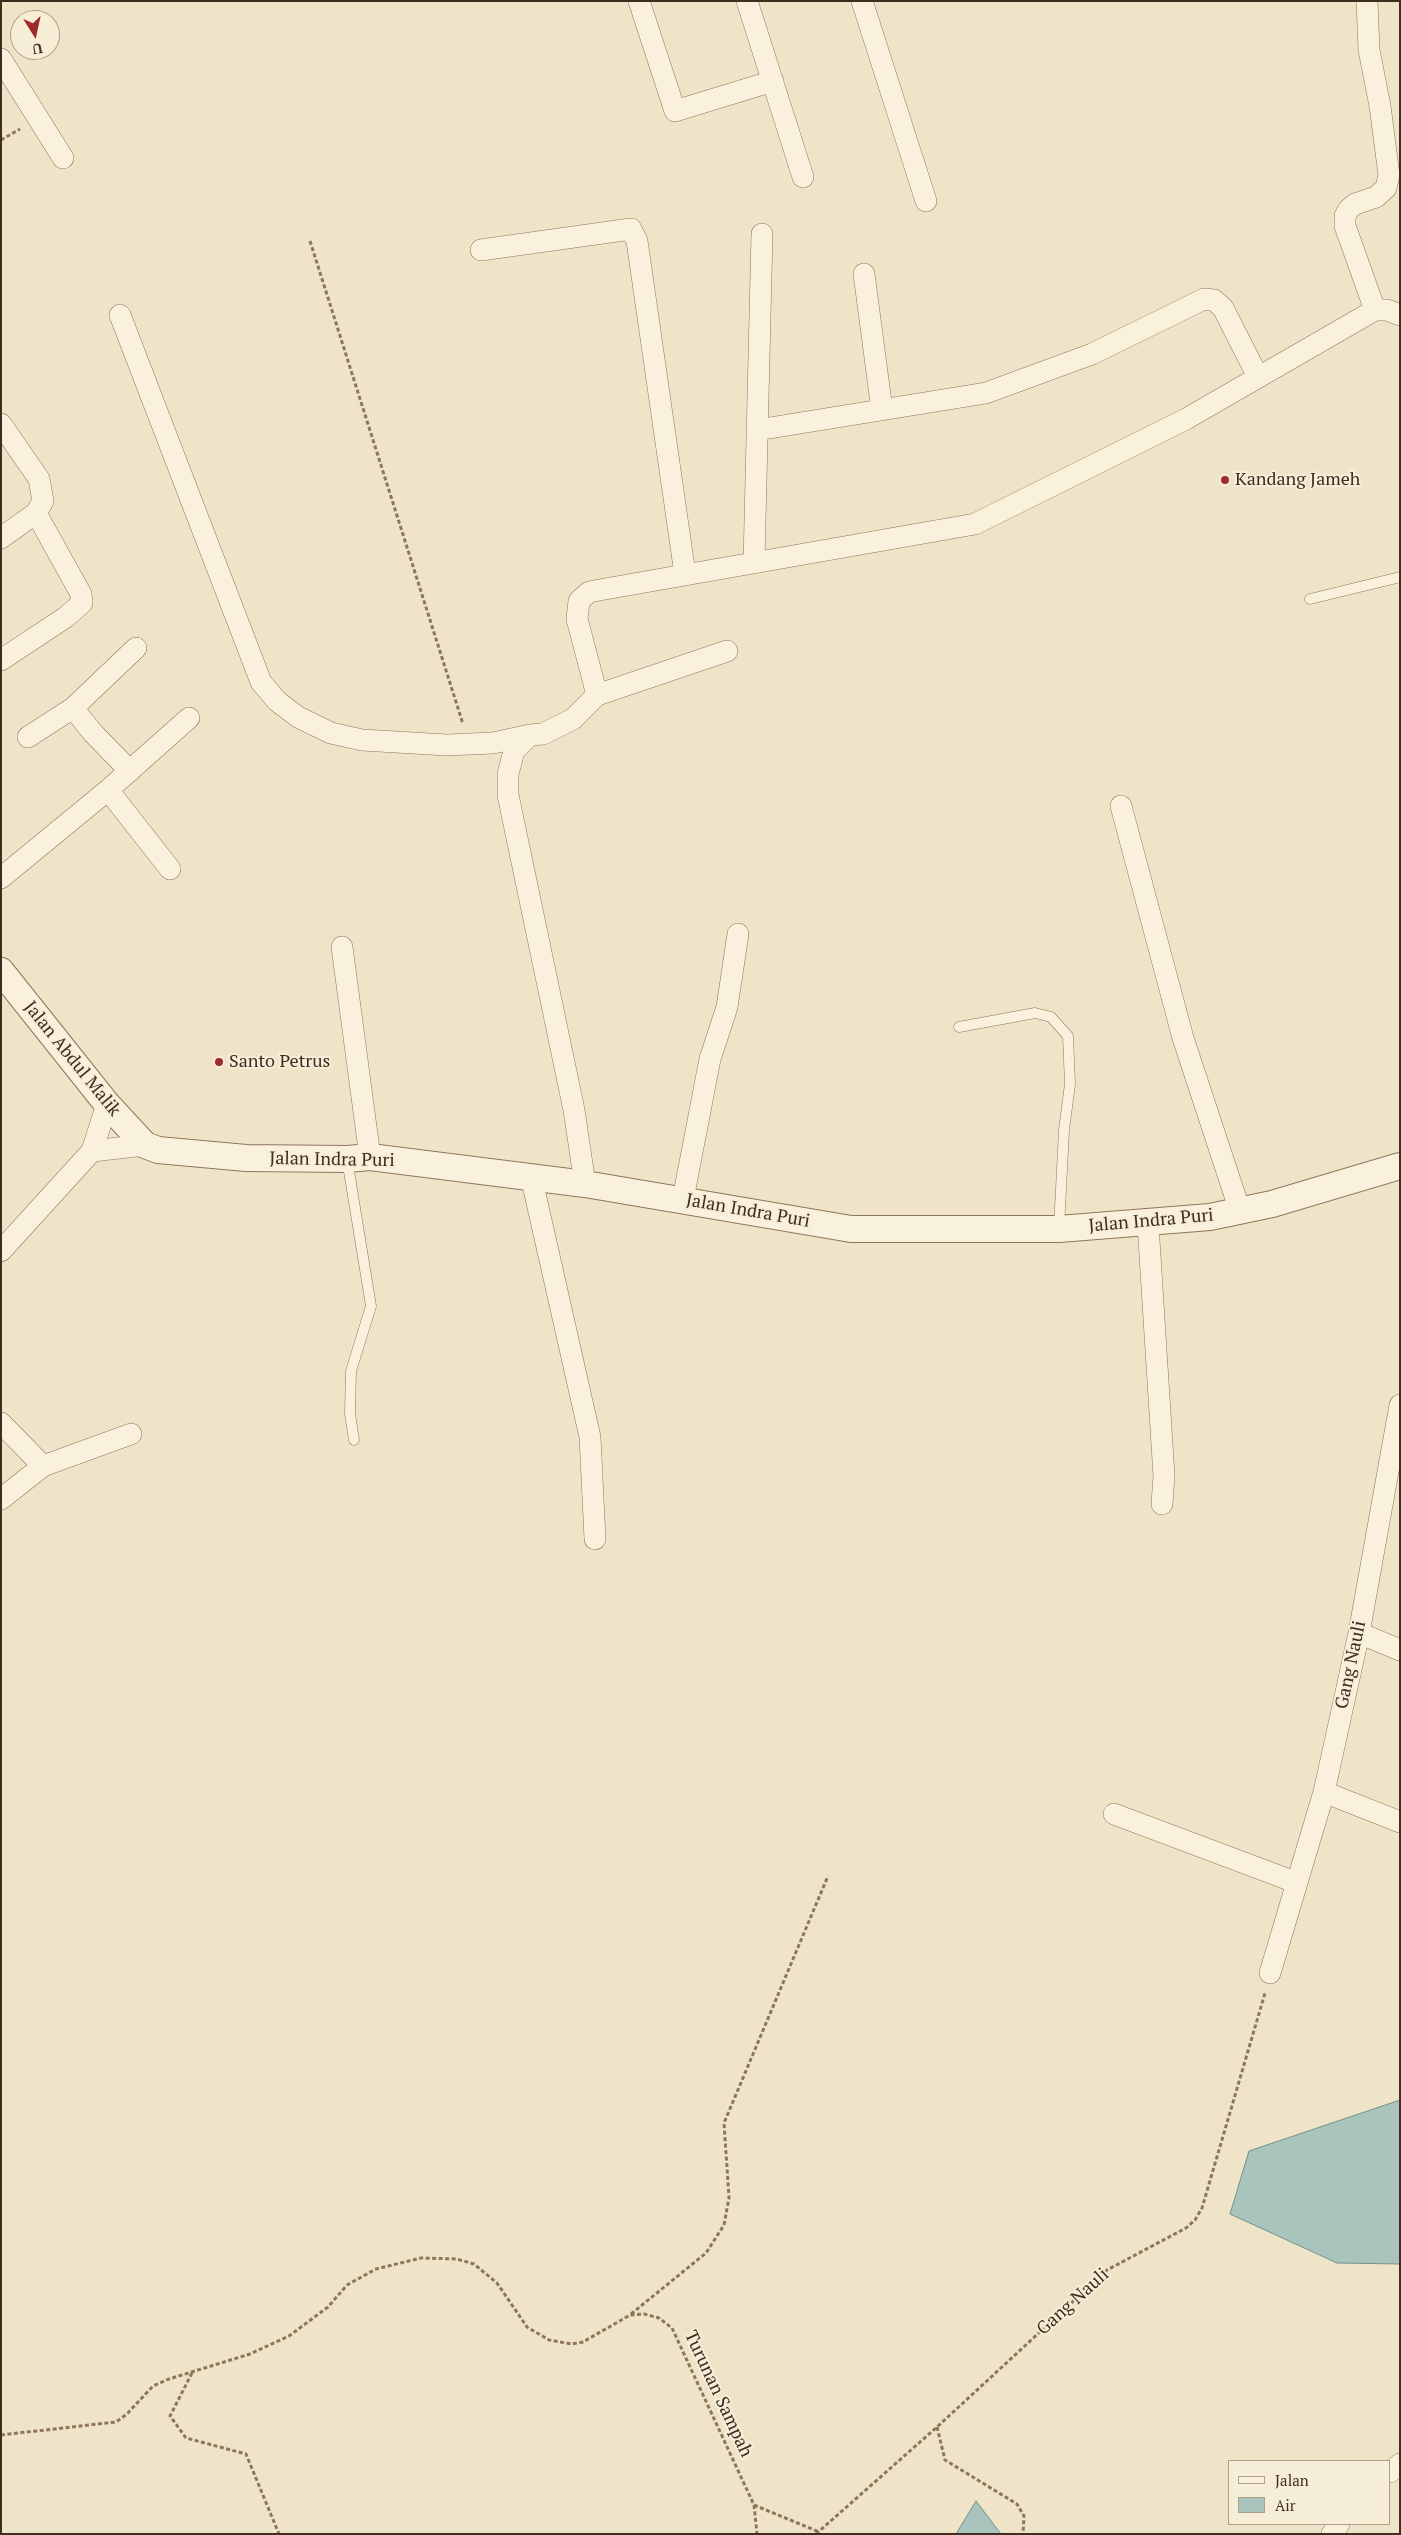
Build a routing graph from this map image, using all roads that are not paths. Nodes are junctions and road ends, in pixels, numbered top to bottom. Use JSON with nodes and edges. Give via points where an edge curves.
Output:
{"nodes":[{"id":1,"x":639,"y":1,"type":"edge"},
{"id":2,"x":747,"y":1,"type":"edge"},
{"id":3,"x":862,"y":1,"type":"edge"},
{"id":4,"x":1367,"y":1,"type":"edge"},
{"id":5,"x":1,"y":59,"type":"edge"},
{"id":6,"x":772,"y":82,"type":"junction"},
{"id":7,"x":63,"y":158,"type":"dead end"},
{"id":8,"x":803,"y":176,"type":"dead end"},
{"id":9,"x":926,"y":201,"type":"dead end"},
{"id":10,"x":762,"y":234,"type":"dead end"},
{"id":11,"x":481,"y":250,"type":"dead end"},
{"id":12,"x":864,"y":274,"type":"dead end"},
{"id":13,"x":1376,"y":310,"type":"junction"},
{"id":14,"x":120,"y":315,"type":"dead end"},
{"id":15,"x":1400,"y":316,"type":"edge"},
{"id":16,"x":1258,"y":377,"type":"junction"},
{"id":17,"x":882,"y":410,"type":"junction"},
{"id":18,"x":1,"y":424,"type":"edge"},
{"id":19,"x":757,"y":430,"type":"junction"},
{"id":20,"x":36,"y":513,"type":"junction"},
{"id":21,"x":1,"y":538,"type":"edge"},
{"id":22,"x":754,"y":562,"type":"junction"},
{"id":23,"x":685,"y":574,"type":"junction"},
{"id":24,"x":1400,"y":577,"type":"edge"},
{"id":25,"x":1310,"y":599,"type":"dead end"},
{"id":26,"x":136,"y":648,"type":"dead end"},
{"id":27,"x":727,"y":651,"type":"dead end"},
{"id":28,"x":1,"y":660,"type":"edge"},
{"id":29,"x":597,"y":695,"type":"junction"},
{"id":30,"x":73,"y":708,"type":"junction"},
{"id":31,"x":190,"y":718,"type":"dead end"},
{"id":32,"x":530,"y":735,"type":"junction"},
{"id":33,"x":28,"y":736,"type":"dead end"},
{"id":34,"x":130,"y":771,"type":"junction"},
{"id":35,"x":108,"y":790,"type":"junction"},
{"id":36,"x":1121,"y":806,"type":"dead end"},
{"id":37,"x":170,"y":869,"type":"dead end"},
{"id":38,"x":1,"y":878,"type":"edge"},
{"id":39,"x":738,"y":934,"type":"dead end"},
{"id":40,"x":342,"y":947,"type":"dead end"},
{"id":41,"x":1,"y":971,"type":"edge"},
{"id":42,"x":959,"y":1026,"type":"dead end"},
{"id":43,"x":107,"y":1104,"type":"junction"},
{"id":44,"x":145,"y":1146,"type":"junction"},
{"id":45,"x":92,"y":1151,"type":"junction"},
{"id":46,"x":359,"y":1158,"type":"junction"},
{"id":47,"x":1400,"y":1166,"type":"edge"},
{"id":48,"x":531,"y":1176,"type":"junction"},
{"id":49,"x":586,"y":1184,"type":"junction"},
{"id":50,"x":683,"y":1199,"type":"junction"},
{"id":51,"x":1240,"y":1212,"type":"junction"},
{"id":52,"x":1148,"y":1224,"type":"junction"},
{"id":53,"x":1059,"y":1229,"type":"junction"},
{"id":54,"x":1,"y":1251,"type":"edge"},
{"id":55,"x":1400,"y":1404,"type":"edge"},
{"id":56,"x":1,"y":1423,"type":"edge"},
{"id":57,"x":131,"y":1434,"type":"dead end"},
{"id":58,"x":354,"y":1440,"type":"dead end"},
{"id":59,"x":44,"y":1466,"type":"junction"},
{"id":60,"x":1,"y":1499,"type":"edge"},
{"id":61,"x":1162,"y":1504,"type":"dead end"},
{"id":62,"x":595,"y":1539,"type":"dead end"},
{"id":63,"x":1358,"y":1633,"type":"junction"},
{"id":64,"x":1400,"y":1650,"type":"edge"},
{"id":65,"x":1324,"y":1792,"type":"junction"},
{"id":66,"x":1114,"y":1814,"type":"dead end"},
{"id":67,"x":1400,"y":1822,"type":"edge"},
{"id":68,"x":1296,"y":1882,"type":"junction"},
{"id":69,"x":1270,"y":1973,"type":"road end"}],
"edges":[{"from":1,"to":6,"type":"street","via":[[675,111]]},
{"from":2,"to":6,"type":"street"},
{"from":3,"to":9,"type":"street"},
{"from":4,"to":13,"type":"street","via":[[1369,50],[1389,175],[1386,188],[1376,197],[1349,209],[1345,226]]},
{"from":5,"to":7,"type":"street"},
{"from":6,"to":8,"type":"street"},
{"from":10,"to":19,"type":"street"},
{"from":11,"to":23,"type":"street","via":[[631,229],[637,241]]},
{"from":12,"to":17,"type":"street"},
{"from":13,"to":15,"type":"street","via":[[1388,310]]},
{"from":13,"to":16,"type":"street"},
{"from":14,"to":32,"type":"street","via":[[260,682],[277,700],[298,717],[331,733],[362,740],[396,744],[470,744]]},
{"from":16,"to":17,"type":"street","via":[[1223,308],[1214,300],[1204,299],[1092,354],[986,393]]},
{"from":16,"to":22,"type":"street","via":[[1186,418],[975,524]]},
{"from":17,"to":19,"type":"street"},
{"from":18,"to":20,"type":"street","via":[[38,479],[43,501]]},
{"from":19,"to":22,"type":"street"},
{"from":20,"to":21,"type":"street"},
{"from":20,"to":28,"type":"street","via":[[81,594],[82,603]]},
{"from":22,"to":23,"type":"street"},
{"from":23,"to":29,"type":"street","via":[[590,592],[579,601],[577,619]]},
{"from":24,"to":25,"type":"lane"},
{"from":26,"to":30,"type":"street"},
{"from":27,"to":29,"type":"street"},
{"from":29,"to":32,"type":"street","via":[[573,718],[542,734]]},
{"from":30,"to":33,"type":"street"},
{"from":30,"to":34,"type":"street"},
{"from":31,"to":34,"type":"street"},
{"from":32,"to":49,"type":"street","via":[[514,751],[508,774],[508,795],[574,1110]]},
{"from":34,"to":35,"type":"street"},
{"from":35,"to":37,"type":"street"},
{"from":35,"to":38,"type":"street"},
{"from":36,"to":51,"type":"street","via":[[1183,1038]]},
{"from":39,"to":50,"type":"street","via":[[727,1007],[710,1060]]},
{"from":40,"to":46,"type":"street"},
{"from":41,"to":43,"type":"street","name":"Jalan Abdul Malik"},
{"from":42,"to":53,"type":"lane","via":[[1035,1013],[1051,1017],[1068,1036],[1070,1084],[1064,1130]]},
{"from":43,"to":44,"type":"street","name":"Jalan Abdul Malik"},
{"from":43,"to":45,"type":"street"},
{"from":44,"to":45,"type":"street","name":"Jalan Indra Puri"},
{"from":44,"to":46,"type":"street","name":"Jalan Indra Puri","via":[[246,1158]]},
{"from":45,"to":54,"type":"street"},
{"from":46,"to":48,"type":"street","name":"Jalan Indra Puri"},
{"from":46,"to":58,"type":"lane","via":[[371,1306],[351,1371],[350,1414]]},
{"from":47,"to":51,"type":"street","name":"Jalan Indra Puri"},
{"from":48,"to":49,"type":"street","name":"Jalan Indra Puri"},
{"from":48,"to":62,"type":"street","via":[[590,1437]]},
{"from":49,"to":50,"type":"street","name":"Jalan Indra Puri"},
{"from":50,"to":53,"type":"street","name":"Jalan Indra Puri","via":[[851,1230]]},
{"from":51,"to":52,"type":"street","name":"Jalan Indra Puri"},
{"from":52,"to":53,"type":"street","name":"Jalan Indra Puri"},
{"from":52,"to":61,"type":"street","via":[[1164,1476]]},
{"from":55,"to":63,"type":"street","name":"Gang Nauli"},
{"from":56,"to":59,"type":"street"},
{"from":57,"to":59,"type":"street"},
{"from":59,"to":60,"type":"street"},
{"from":63,"to":64,"type":"street"},
{"from":63,"to":65,"type":"street","name":"Gang Nauli"},
{"from":65,"to":67,"type":"street"},
{"from":65,"to":68,"type":"street","name":"Gang Nauli"},
{"from":66,"to":68,"type":"street"},
{"from":68,"to":69,"type":"street","name":"Gang Nauli"}]}
